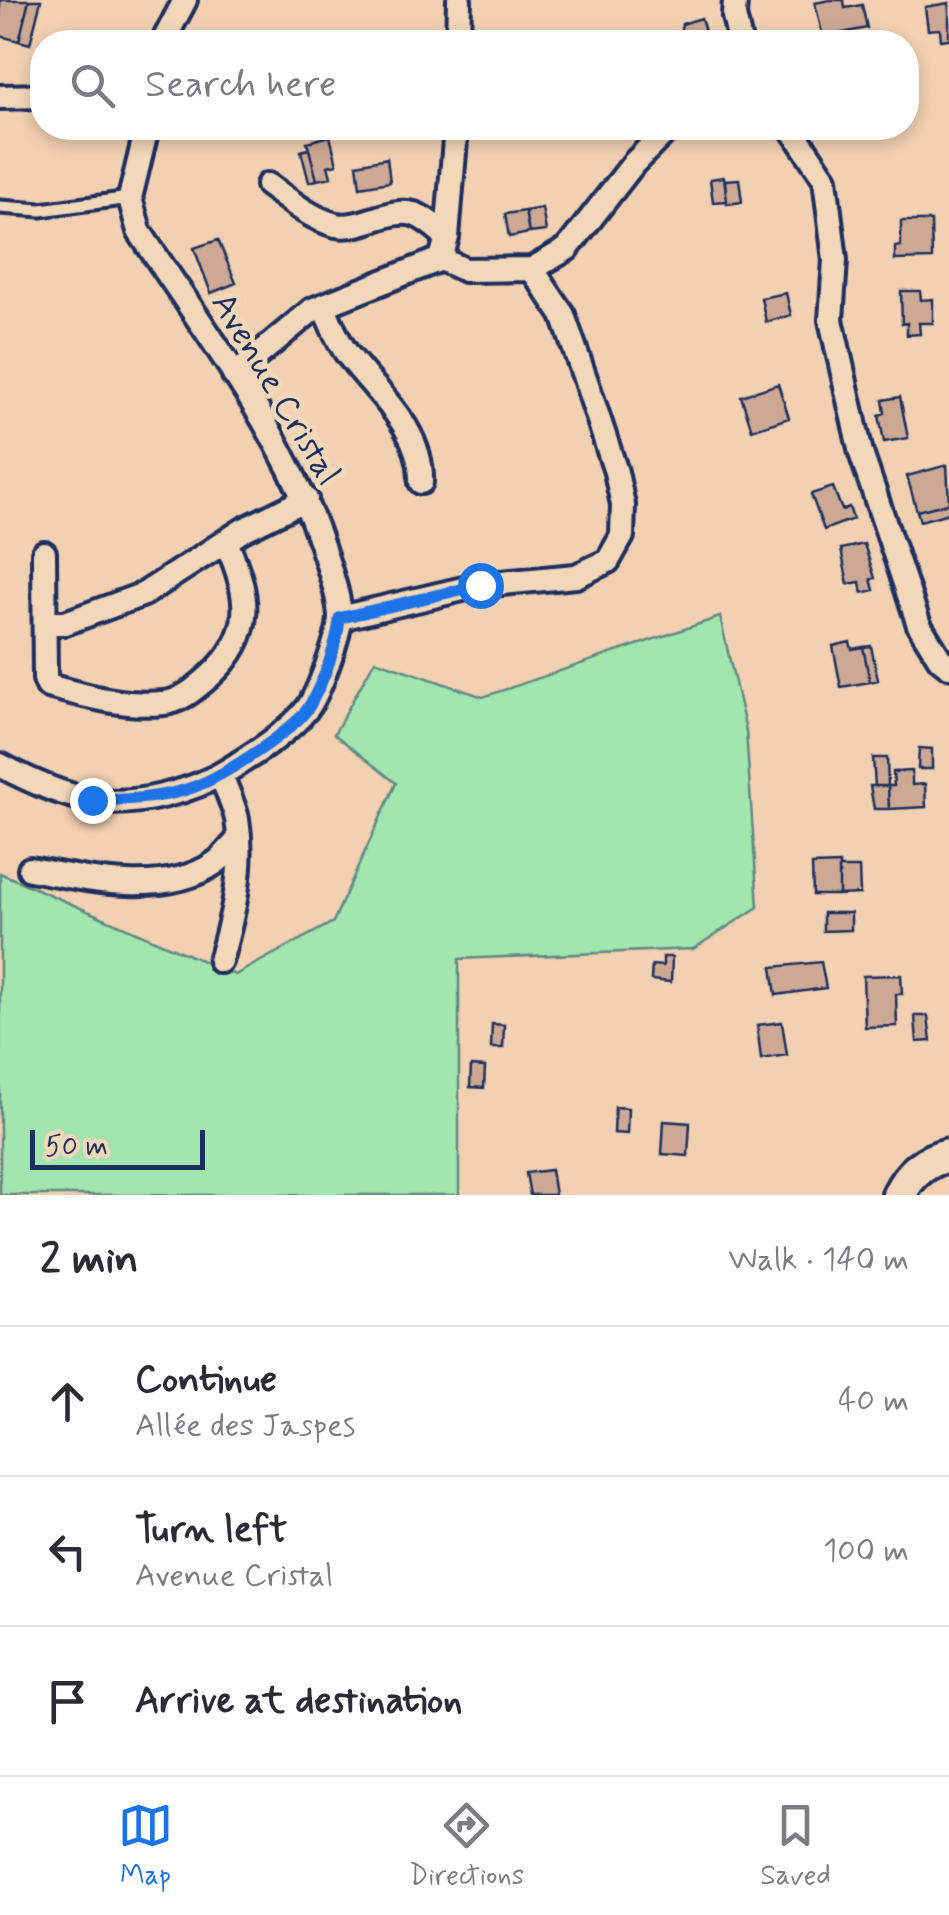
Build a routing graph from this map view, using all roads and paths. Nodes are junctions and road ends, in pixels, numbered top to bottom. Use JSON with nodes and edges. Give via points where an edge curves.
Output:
{"nodes":[{"id":1,"x":185,"y":0,"type":"edge"},
{"id":2,"x":459,"y":0,"type":"edge"},
{"id":3,"x":735,"y":0,"type":"edge"},
{"id":4,"x":169,"y":30,"type":"edge"},
{"id":5,"x":458,"y":30,"type":"edge"},
{"id":6,"x":737,"y":30,"type":"edge"},
{"id":7,"x":30,"y":96,"type":"edge"},
{"id":8,"x":0,"y":97,"type":"edge"},
{"id":9,"x":144,"y":140,"type":"edge"},
{"id":10,"x":455,"y":140,"type":"edge"},
{"id":11,"x":657,"y":140,"type":"edge"},
{"id":12,"x":799,"y":140,"type":"edge"},
{"id":13,"x":268,"y":184,"type":"dead end"},
{"id":14,"x":130,"y":198,"type":"junction"},
{"id":15,"x":0,"y":207,"type":"edge"},
{"id":16,"x":444,"y":248,"type":"junction"},
{"id":17,"x":532,"y":270,"type":"junction"},
{"id":18,"x":323,"y":306,"type":"junction"},
{"id":19,"x":234,"y":375,"type":"junction"},
{"id":20,"x":421,"y":482,"type":"dead end"},
{"id":21,"x":306,"y":499,"type":"junction"},
{"id":22,"x":226,"y":542,"type":"junction"},
{"id":23,"x":44,"y":553,"type":"dead end"},
{"id":24,"x":340,"y":618,"type":"junction"},
{"id":25,"x":47,"y":623,"type":"junction"},
{"id":26,"x":949,"y":666,"type":"edge"},
{"id":27,"x":0,"y":765,"type":"edge"},
{"id":28,"x":220,"y":775,"type":"junction"},
{"id":29,"x":237,"y":841,"type":"junction"},
{"id":30,"x":30,"y":869,"type":"dead end"},
{"id":31,"x":220,"y":960,"type":"dead end"},
{"id":32,"x":949,"y":1155,"type":"edge"},
{"id":33,"x":899,"y":1195,"type":"edge"}],
"edges":[{"from":1,"to":4,"type":"street"},
{"from":2,"to":5,"type":"street"},
{"from":3,"to":6,"type":"street"},
{"from":7,"to":8,"type":"street"},
{"from":9,"to":14,"type":"street"},
{"from":10,"to":16,"type":"street"},
{"from":11,"to":17,"type":"street","via":[[568,249]]},
{"from":12,"to":26,"type":"street","via":[[825,180],[836,260],[831,320],[862,453],[919,626]]},
{"from":13,"to":16,"type":"street","via":[[335,224],[408,212]]},
{"from":14,"to":15,"type":"lane","via":[[41,210]]},
{"from":14,"to":19,"type":"street","name":"Avenue Cristal","via":[[139,231]]},
{"from":16,"to":17,"type":"street","via":[[466,270]]},
{"from":16,"to":18,"type":"street"},
{"from":17,"to":24,"type":"street","via":[[563,316],[588,387],[616,472],[622,536],[608,561],[576,576],[480,585]]},
{"from":18,"to":19,"type":"street"},
{"from":18,"to":20,"type":"street","via":[[344,351],[404,424],[422,464]]},
{"from":19,"to":21,"type":"street","name":"Avenue Cristal"},
{"from":21,"to":22,"type":"street"},
{"from":21,"to":24,"type":"street","name":"Avenue Cristal"},
{"from":22,"to":25,"type":"street","via":[[144,594]]},
{"from":22,"to":25,"type":"street","via":[[244,593],[240,640],[195,690],[169,703],[132,704],[48,686]]},
{"from":23,"to":25,"type":"street"},
{"from":24,"to":28,"type":"street","name":"Avenue Cristal","via":[[308,708]]},
{"from":27,"to":28,"type":"street","name":"Avenue Cristal","via":[[92,800],[189,789]]},
{"from":28,"to":29,"type":"street","via":[[237,819]]},
{"from":29,"to":30,"type":"street","via":[[214,864],[171,880],[108,883]]},
{"from":29,"to":31,"type":"street","via":[[233,914]]},
{"from":32,"to":33,"type":"main road","via":[[909,1175]]}]}
